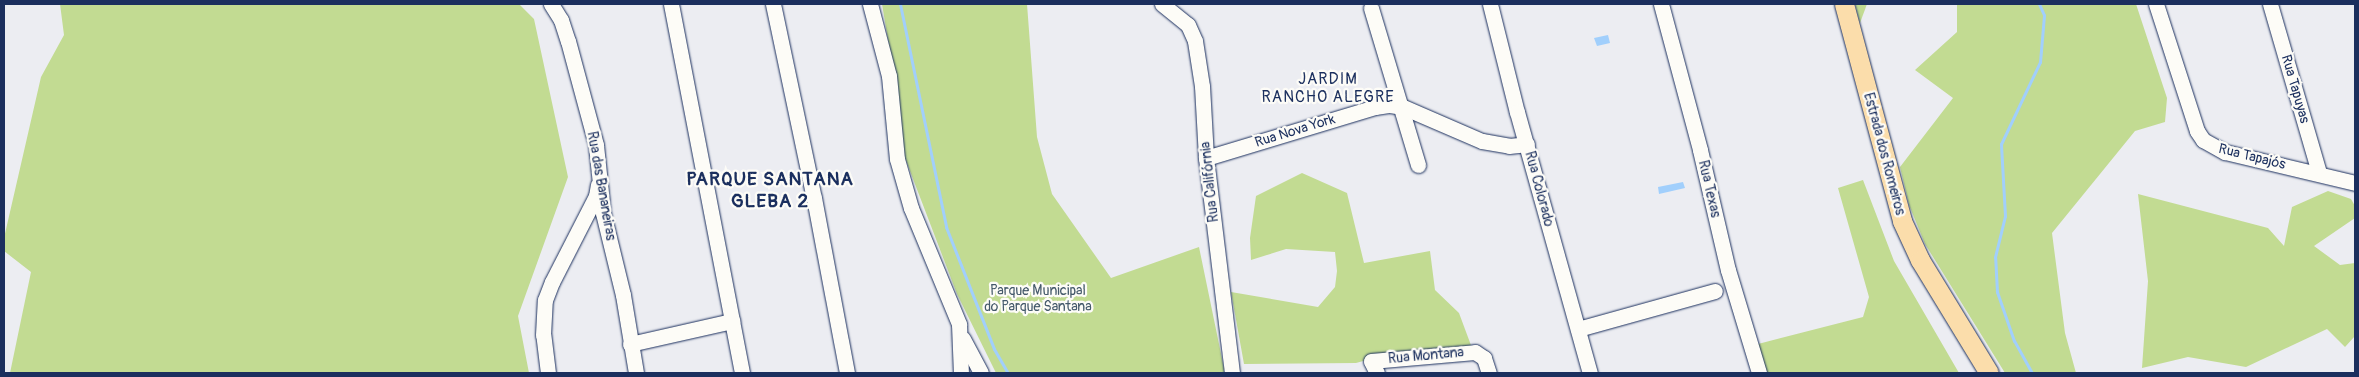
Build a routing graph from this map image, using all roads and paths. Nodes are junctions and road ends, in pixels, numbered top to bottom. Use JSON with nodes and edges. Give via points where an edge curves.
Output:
{"nodes":[{"id":1,"x":551,"y":4,"type":"edge"},
{"id":2,"x":671,"y":4,"type":"edge"},
{"id":3,"x":773,"y":4,"type":"edge"},
{"id":4,"x":870,"y":4,"type":"edge"},
{"id":5,"x":1162,"y":4,"type":"edge"},
{"id":6,"x":1490,"y":4,"type":"edge"},
{"id":7,"x":1661,"y":4,"type":"edge"},
{"id":8,"x":1832,"y":4,"type":"edge"},
{"id":9,"x":1844,"y":4,"type":"edge"},
{"id":10,"x":2156,"y":4,"type":"edge"},
{"id":11,"x":2270,"y":4,"type":"edge"},
{"id":12,"x":1371,"y":8,"type":"dead end"},
{"id":13,"x":1403,"y":107,"type":"junction"},
{"id":14,"x":1527,"y":144,"type":"junction"},
{"id":15,"x":1206,"y":158,"type":"junction"},
{"id":16,"x":1418,"y":165,"type":"dead end"},
{"id":17,"x":2320,"y":173,"type":"junction"},
{"id":18,"x":2355,"y":183,"type":"edge"},
{"id":19,"x":598,"y":184,"type":"junction"},
{"id":20,"x":1715,"y":291,"type":"dead end"},
{"id":21,"x":732,"y":321,"type":"junction"},
{"id":22,"x":1578,"y":329,"type":"junction"},
{"id":23,"x":961,"y":336,"type":"junction"},
{"id":24,"x":630,"y":344,"type":"junction"},
{"id":25,"x":1374,"y":367,"type":"edge"},
{"id":26,"x":548,"y":373,"type":"edge"},
{"id":27,"x":636,"y":373,"type":"edge"},
{"id":28,"x":742,"y":373,"type":"edge"},
{"id":29,"x":847,"y":373,"type":"edge"},
{"id":30,"x":961,"y":373,"type":"edge"},
{"id":31,"x":980,"y":373,"type":"edge"},
{"id":32,"x":1232,"y":373,"type":"edge"},
{"id":33,"x":1489,"y":373,"type":"edge"},
{"id":34,"x":1590,"y":373,"type":"edge"},
{"id":35,"x":1759,"y":373,"type":"edge"},
{"id":36,"x":1975,"y":373,"type":"edge"},
{"id":37,"x":1989,"y":373,"type":"edge"}],
"edges":[{"from":1,"to":19,"type":"street","name":"Rua das Bananeiras","via":[[564,27],[581,86],[596,145]]},
{"from":2,"to":21,"type":"street"},
{"from":3,"to":29,"type":"street"},
{"from":4,"to":23,"type":"street","via":[[889,76],[893,136],[904,188]]},
{"from":5,"to":15,"type":"street","name":"Rua Califórnia","via":[[1188,25],[1195,41],[1202,86]]},
{"from":6,"to":14,"type":"street","name":"Rua Colorado"},
{"from":7,"to":35,"type":"street","name":"Rua Texas","via":[[1728,270]]},
{"from":8,"to":36,"type":"main road","name":"Estrada dos Romeiros","via":[[1890,225],[1910,266]]},
{"from":9,"to":37,"type":"main road","name":"Estrada dos Romeiros","via":[[1902,221],[1920,260]]},
{"from":10,"to":17,"type":"street","name":"Rua Tapajós","via":[[2197,131],[2203,140],[2225,152]]},
{"from":11,"to":17,"type":"street","name":"Rua Tapuyas"},
{"from":12,"to":13,"type":"street"},
{"from":13,"to":14,"type":"street","name":"Rua Nova York","via":[[1482,141],[1509,146]]},
{"from":13,"to":15,"type":"street","name":"Rua Nova York","via":[[1374,107]]},
{"from":13,"to":16,"type":"street"},
{"from":14,"to":22,"type":"street","name":"Rua Colorado"},
{"from":15,"to":32,"type":"street","name":"Rua Califórnia"},
{"from":17,"to":18,"type":"street","name":"Rua Tapajós"},
{"from":19,"to":24,"type":"street","name":"Rua das Bananeiras","via":[[623,295]]},
{"from":19,"to":26,"type":"street","via":[[596,196],[545,300],[543,335]]},
{"from":20,"to":22,"type":"street"},
{"from":21,"to":24,"type":"street"},
{"from":21,"to":28,"type":"street"},
{"from":22,"to":34,"type":"street","name":"Rua Colorado"},
{"from":23,"to":30,"type":"street"},
{"from":23,"to":31,"type":"street"},
{"from":24,"to":27,"type":"street","name":"Rua das Bananeiras"},
{"from":25,"to":33,"type":"street","name":"Rua Montana","via":[[1475,352],[1484,358]]}]}
